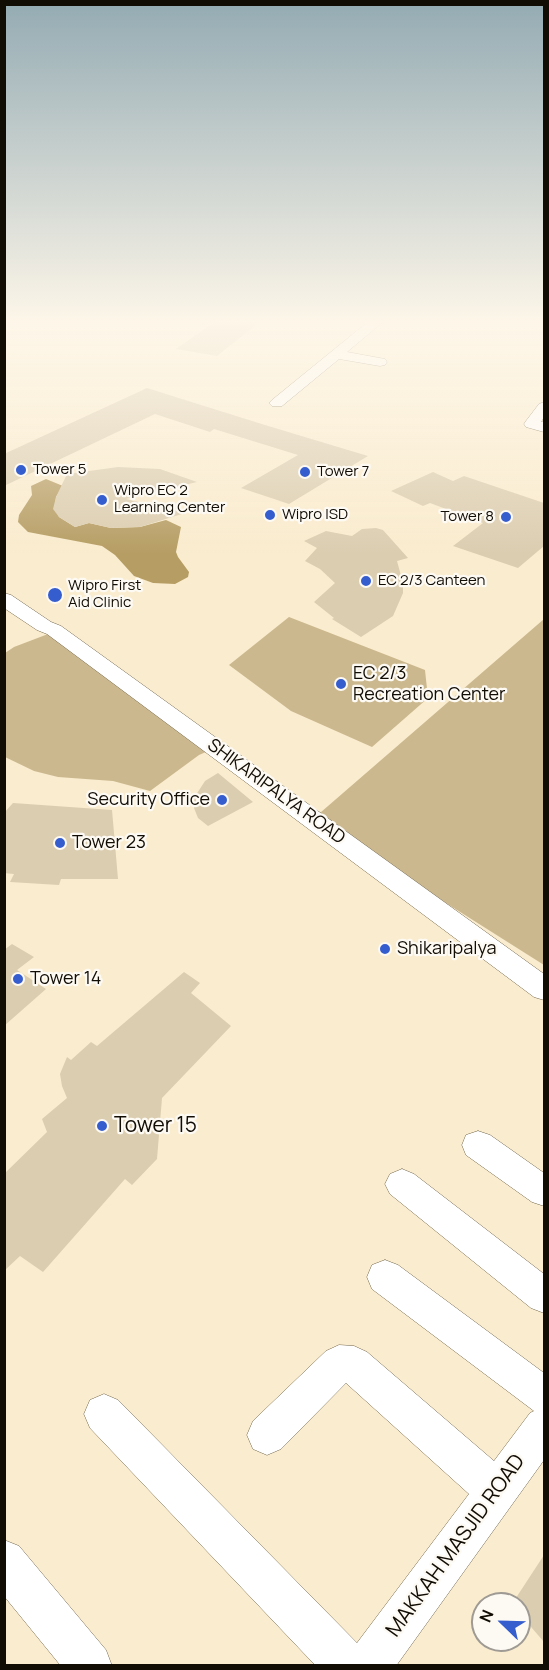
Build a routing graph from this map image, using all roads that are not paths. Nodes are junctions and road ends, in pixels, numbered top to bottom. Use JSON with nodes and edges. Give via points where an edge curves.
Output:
{"nodes":[{"id":1,"x":282,"y":399,"type":"edge"},
{"id":2,"x":277,"y":403,"type":"dead end"},
{"id":3,"x":544,"y":407,"type":"edge"},
{"id":4,"x":544,"y":427,"type":"edge"},
{"id":5,"x":4,"y":581,"type":"edge"},
{"id":6,"x":4,"y":599,"type":"edge"},
{"id":7,"x":54,"y":630,"type":"junction"},
{"id":8,"x":544,"y":989,"type":"edge"},
{"id":9,"x":478,"y":1145,"type":"dead end"},
{"id":10,"x":402,"y":1184,"type":"dead end"},
{"id":11,"x":544,"y":1191,"type":"edge"},
{"id":12,"x":385,"y":1277,"type":"dead end"},
{"id":13,"x":544,"y":1296,"type":"edge"},
{"id":14,"x":544,"y":1396,"type":"edge"},
{"id":15,"x":104,"y":1414,"type":"dead end"},
{"id":16,"x":544,"y":1427,"type":"edge"},
{"id":17,"x":267,"y":1435,"type":"dead end"},
{"id":18,"x":497,"y":1491,"type":"junction"},
{"id":19,"x":4,"y":1562,"type":"edge"},
{"id":20,"x":90,"y":1665,"type":"edge"},
{"id":21,"x":348,"y":1665,"type":"edge"},
{"id":22,"x":368,"y":1665,"type":"edge"}],
"edges":[{"from":1,"to":2,"type":"street"},
{"from":3,"to":4,"type":"street","via":[[532,424]]},
{"from":5,"to":7,"type":"street","via":[[56,622]]},
{"from":6,"to":7,"type":"street","name":"SHIKARIPALYA ROAD"},
{"from":7,"to":8,"type":"street","name":"SHIKARIPALYA ROAD"},
{"from":9,"to":11,"type":"street"},
{"from":10,"to":13,"type":"street"},
{"from":12,"to":14,"type":"street"},
{"from":15,"to":21,"type":"street"},
{"from":16,"to":18,"type":"street","name":"MAKKAH MASJID ROAD"},
{"from":17,"to":18,"type":"street","via":[[339,1364],[354,1365]]},
{"from":18,"to":22,"type":"street","name":"MAKKAH MASJID ROAD"},
{"from":19,"to":20,"type":"street"}]}
